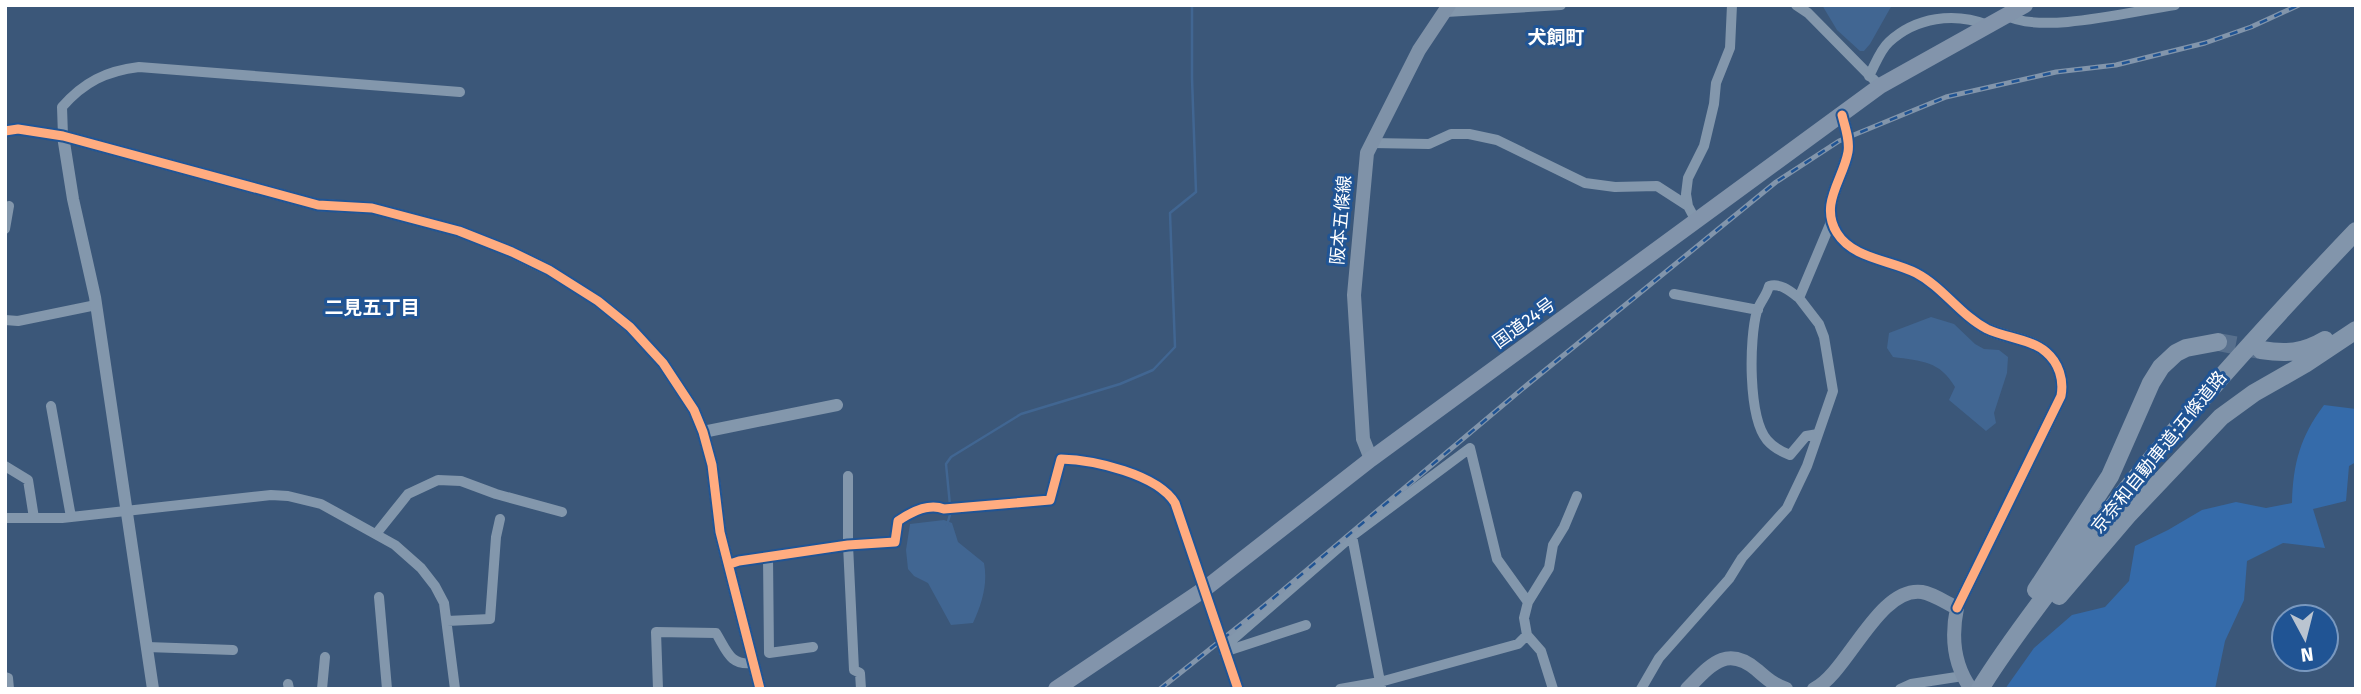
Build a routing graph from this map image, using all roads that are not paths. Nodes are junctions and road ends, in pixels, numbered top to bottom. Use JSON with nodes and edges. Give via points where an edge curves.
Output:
{"nodes":[{"id":1,"x":1561,"y":5,"type":"edge"},
{"id":2,"x":1732,"y":5,"type":"edge"},
{"id":3,"x":1796,"y":5,"type":"edge"},
{"id":4,"x":2175,"y":5,"type":"edge"},
{"id":5,"x":1448,"y":8,"type":"edge"},
{"id":6,"x":1492,"y":8,"type":"edge"},
{"id":7,"x":2015,"y":9,"type":"edge"},
{"id":8,"x":1988,"y":25,"type":"junction"},
{"id":9,"x":1874,"y":81,"type":"junction"},
{"id":10,"x":460,"y":92,"type":"dead end"},
{"id":11,"x":1842,"y":115,"type":"junction"},
{"id":12,"x":5,"y":131,"type":"edge"},
{"id":13,"x":63,"y":136,"type":"junction"},
{"id":14,"x":1372,"y":143,"type":"junction"},
{"id":15,"x":9,"y":206,"type":"dead end"},
{"id":16,"x":1688,"y":206,"type":"junction"},
{"id":17,"x":1696,"y":221,"type":"junction"},
{"id":18,"x":1831,"y":222,"type":"junction"},
{"id":19,"x":5,"y":229,"type":"edge"},
{"id":20,"x":2356,"y":231,"type":"edge"},
{"id":21,"x":1674,"y":294,"type":"dead end"},
{"id":22,"x":1799,"y":298,"type":"junction"},
{"id":23,"x":96,"y":305,"type":"junction"},
{"id":24,"x":1758,"y":310,"type":"junction"},
{"id":25,"x":2356,"y":318,"type":"edge"},
{"id":26,"x":5,"y":320,"type":"edge"},
{"id":27,"x":2356,"y":330,"type":"edge"},
{"id":28,"x":2218,"y":342,"type":"tunnel mouth"},
{"id":29,"x":2261,"y":350,"type":"tunnel mouth"},
{"id":30,"x":837,"y":405,"type":"dead end"},
{"id":31,"x":51,"y":406,"type":"dead end"},
{"id":32,"x":703,"y":432,"type":"junction"},
{"id":33,"x":1818,"y":434,"type":"junction"},
{"id":34,"x":1371,"y":458,"type":"junction"},
{"id":35,"x":5,"y":466,"type":"edge"},
{"id":36,"x":848,"y":476,"type":"dead end"},
{"id":37,"x":1577,"y":496,"type":"dead end"},
{"id":38,"x":128,"y":511,"type":"junction"},
{"id":39,"x":562,"y":512,"type":"dead end"},
{"id":40,"x":71,"y":517,"type":"junction"},
{"id":41,"x":5,"y":518,"type":"edge"},
{"id":42,"x":34,"y":518,"type":"junction"},
{"id":43,"x":500,"y":519,"type":"dead end"},
{"id":44,"x":376,"y":534,"type":"junction"},
{"id":45,"x":1352,"y":536,"type":"junction"},
{"id":46,"x":848,"y":545,"type":"junction"},
{"id":47,"x":768,"y":556,"type":"junction"},
{"id":48,"x":2073,"y":558,"type":"junction"},
{"id":49,"x":730,"y":564,"type":"junction"},
{"id":50,"x":1206,"y":588,"type":"junction"},
{"id":51,"x":379,"y":597,"type":"dead end"},
{"id":52,"x":1528,"y":602,"type":"junction"},
{"id":53,"x":1957,"y":608,"type":"junction"},
{"id":54,"x":447,"y":621,"type":"junction"},
{"id":55,"x":1306,"y":625,"type":"dead end"},
{"id":56,"x":1527,"y":635,"type":"junction"},
{"id":57,"x":147,"y":647,"type":"junction"},
{"id":58,"x":813,"y":647,"type":"dead end"},
{"id":59,"x":233,"y":650,"type":"dead end"},
{"id":60,"x":1223,"y":650,"type":"junction"},
{"id":61,"x":325,"y":657,"type":"dead end"},
{"id":62,"x":753,"y":663,"type":"junction"},
{"id":63,"x":5,"y":677,"type":"edge"},
{"id":64,"x":1380,"y":686,"type":"edge"},
{"id":65,"x":1972,"y":686,"type":"edge"},
{"id":66,"x":9,"y":689,"type":"edge"},
{"id":67,"x":153,"y":689,"type":"edge"},
{"id":68,"x":322,"y":689,"type":"edge"},
{"id":69,"x":387,"y":689,"type":"edge"},
{"id":70,"x":454,"y":689,"type":"edge"},
{"id":71,"x":658,"y":689,"type":"edge"},
{"id":72,"x":760,"y":689,"type":"edge"},
{"id":73,"x":861,"y":689,"type":"edge"},
{"id":74,"x":1056,"y":689,"type":"edge"},
{"id":75,"x":1238,"y":689,"type":"edge"},
{"id":76,"x":1340,"y":689,"type":"edge"},
{"id":77,"x":1553,"y":689,"type":"edge"},
{"id":78,"x":1641,"y":689,"type":"edge"},
{"id":79,"x":1687,"y":689,"type":"edge"},
{"id":80,"x":1786,"y":689,"type":"edge"},
{"id":81,"x":1814,"y":689,"type":"edge"},
{"id":82,"x":1900,"y":689,"type":"edge"}],
"edges":[{"from":1,"to":6,"type":"street"},
{"from":2,"to":16,"type":"street","via":[[1730,48],[1716,83],[1704,146],[1688,178]]},
{"from":3,"to":9,"type":"street"},
{"from":4,"to":7,"type":"street","via":[[2065,22],[2017,22]]},
{"from":5,"to":6,"type":"street"},
{"from":5,"to":14,"type":"main road","name":"阪本五條線","via":[[1419,50]]},
{"from":7,"to":8,"type":"highway","name":"国道24号"},
{"from":8,"to":9,"type":"highway","name":"国道24号"},
{"from":8,"to":9,"type":"street","via":[[1959,17],[1923,20],[1888,43]]},
{"from":9,"to":11,"type":"highway","name":"国道24号"},
{"from":10,"to":13,"type":"street","via":[[117,69],[77,90],[62,107]]},
{"from":11,"to":17,"type":"highway","name":"国道24号"},
{"from":11,"to":18,"type":"street","via":[[1849,149],[1833,192]]},
{"from":12,"to":13,"type":"street"},
{"from":13,"to":23,"type":"street"},
{"from":13,"to":32,"type":"street","via":[[318,205],[372,208],[459,231],[512,251],[598,301],[630,327],[669,371]]},
{"from":14,"to":16,"type":"street","via":[[1429,144],[1451,134],[1469,134],[1497,140],[1585,183],[1657,186]]},
{"from":14,"to":34,"type":"main road","name":"阪本五條線","via":[[1362,192],[1354,295],[1363,439]]},
{"from":15,"to":19,"type":"street"},
{"from":16,"to":17,"type":"street"},
{"from":17,"to":34,"type":"highway","name":"国道24号"},
{"from":18,"to":22,"type":"street"},
{"from":18,"to":53,"type":"street","via":[[1852,247],[1919,274],[1989,330],[2046,352],[2061,379],[2061,396]]},
{"from":20,"to":48,"type":"highway","name":"京奈和自動車道;五條道路","via":[[2232,363]]},
{"from":21,"to":24,"type":"street"},
{"from":22,"to":24,"type":"street","via":[[1786,288],[1769,286]]},
{"from":22,"to":33,"type":"street","via":[[1820,327],[1831,374],[1833,391]]},
{"from":23,"to":26,"type":"street"},
{"from":23,"to":38,"type":"street"},
{"from":24,"to":33,"type":"street","via":[[1751,356],[1753,396],[1763,433],[1790,455],[1806,436]]},
{"from":25,"to":29,"type":"highway","via":[[2301,351]]},
{"from":27,"to":48,"type":"highway","via":[[2221,417]]},
{"from":28,"to":48,"type":"highway","via":[[2186,348],[2161,367]]},
{"from":30,"to":32,"type":"street"},
{"from":31,"to":40,"type":"street"},
{"from":32,"to":49,"type":"street"},
{"from":33,"to":78,"type":"street","via":[[1787,508],[1659,658]]},
{"from":34,"to":50,"type":"highway","name":"国道24号"},
{"from":35,"to":42,"type":"street","via":[[28,480]]},
{"from":36,"to":46,"type":"street"},
{"from":37,"to":52,"type":"street","via":[[1553,545],[1549,568]]},
{"from":38,"to":40,"type":"street"},
{"from":38,"to":44,"type":"street","via":[[288,496],[321,504]]},
{"from":38,"to":57,"type":"street"},
{"from":39,"to":44,"type":"street","via":[[461,481],[438,480],[408,494]]},
{"from":40,"to":42,"type":"street"},
{"from":41,"to":42,"type":"street"},
{"from":43,"to":54,"type":"street","via":[[490,619]]},
{"from":44,"to":54,"type":"street","via":[[421,568],[444,603]]},
{"from":45,"to":52,"type":"street","via":[[1470,447],[1497,559]]},
{"from":45,"to":60,"type":"street"},
{"from":45,"to":64,"type":"street"},
{"from":46,"to":47,"type":"street"},
{"from":46,"to":50,"type":"street","via":[[895,542],[898,521],[935,505],[949,508],[1050,500],[1061,459],[1113,466],[1171,495]]},
{"from":46,"to":73,"type":"street","via":[[854,670],[860,673]]},
{"from":47,"to":49,"type":"street"},
{"from":47,"to":58,"type":"street","via":[[769,653]]},
{"from":48,"to":65,"type":"highway"},
{"from":48,"to":65,"type":"highway","name":"京奈和自動車道;五條道路"},
{"from":49,"to":62,"type":"street"},
{"from":50,"to":60,"type":"street"},
{"from":50,"to":74,"type":"highway","name":"国道24号"},
{"from":51,"to":69,"type":"street"},
{"from":52,"to":56,"type":"street","via":[[1524,618]]},
{"from":53,"to":65,"type":"main road","via":[[1956,656]]},
{"from":53,"to":81,"type":"main road","via":[[1921,592],[1898,599]]},
{"from":54,"to":70,"type":"street"},
{"from":55,"to":60,"type":"street"},
{"from":56,"to":64,"type":"street","via":[[1518,644]]},
{"from":56,"to":77,"type":"street","via":[[1541,651]]},
{"from":57,"to":59,"type":"street"},
{"from":57,"to":67,"type":"street"},
{"from":60,"to":75,"type":"street"},
{"from":61,"to":68,"type":"street"},
{"from":62,"to":71,"type":"street","via":[[734,662],[716,634],[656,632]]},
{"from":62,"to":72,"type":"street"},
{"from":63,"to":66,"type":"street"},
{"from":64,"to":76,"type":"street"},
{"from":65,"to":82,"type":"street","via":[[1911,684]]},
{"from":79,"to":80,"type":"main road","via":[[1712,664],[1732,657]]}]}
